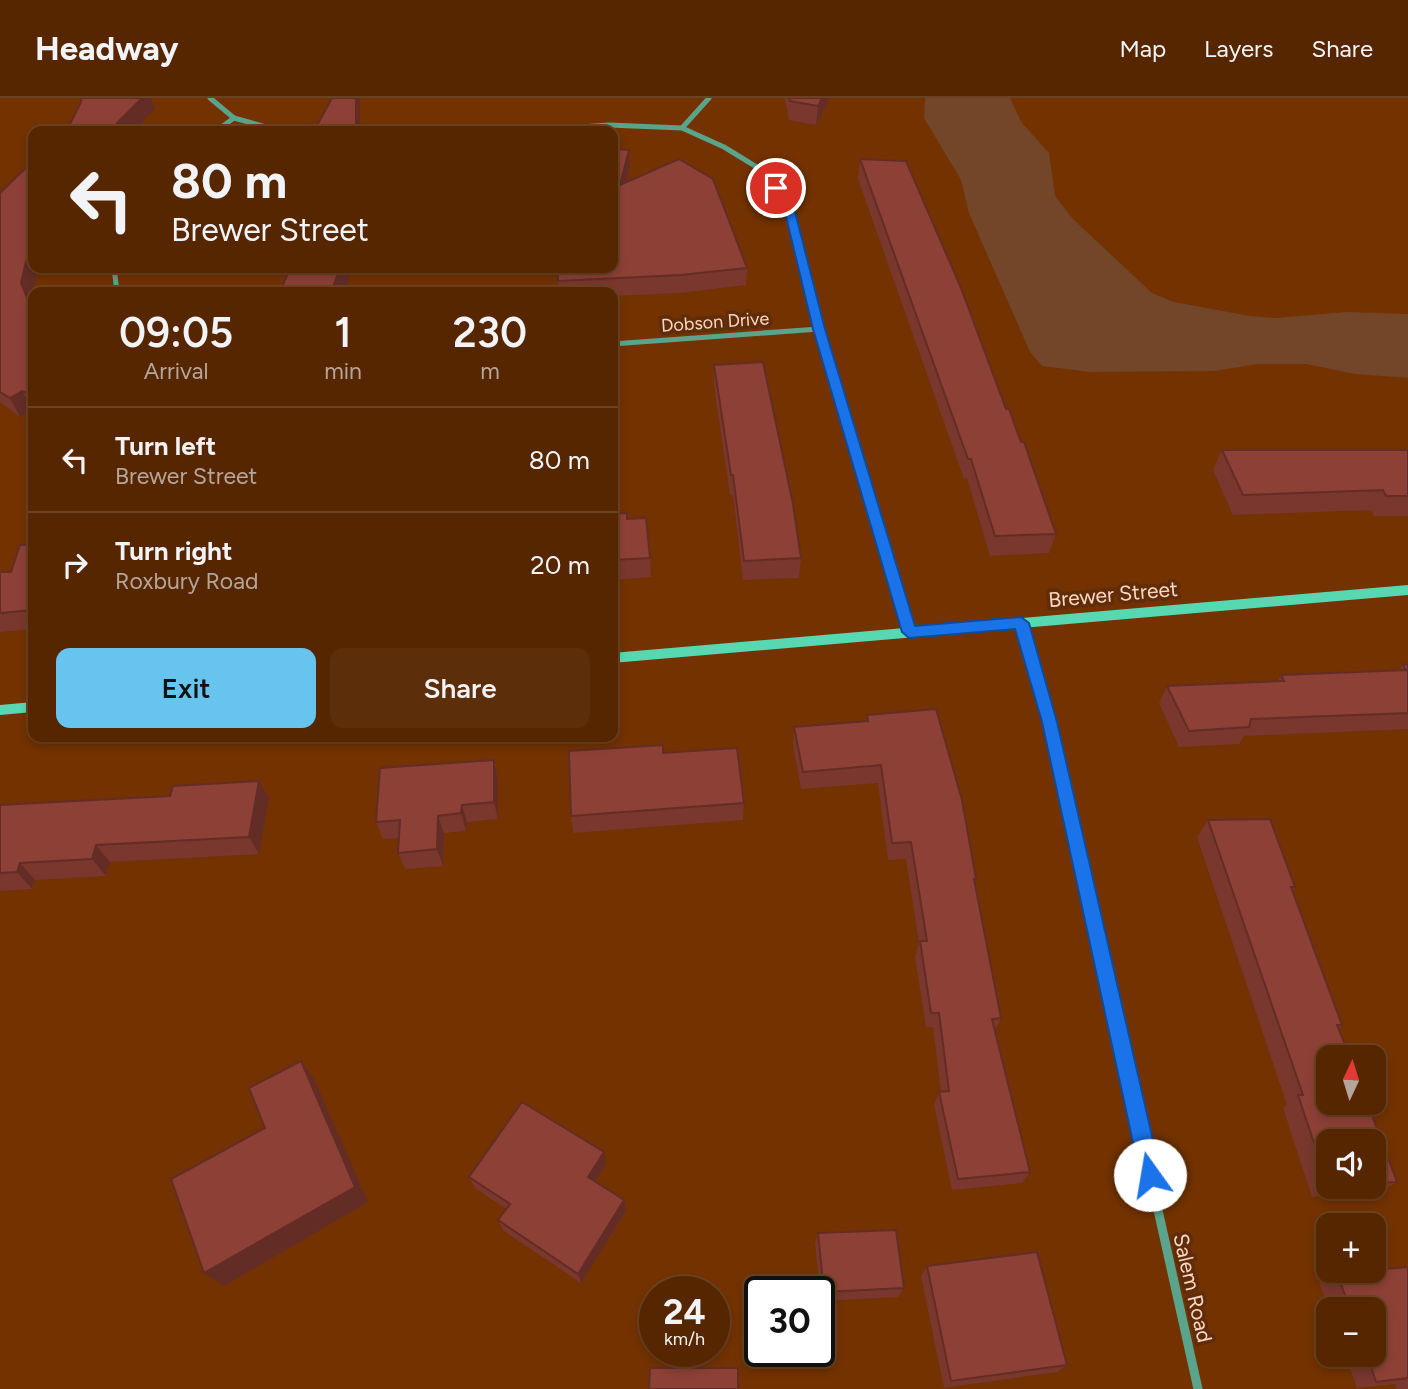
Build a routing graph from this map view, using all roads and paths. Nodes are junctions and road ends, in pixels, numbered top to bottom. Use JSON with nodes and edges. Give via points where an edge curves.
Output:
{"nodes":[{"id":1,"x":210,"y":98,"type":"edge"},
{"id":2,"x":709,"y":98,"type":"edge"},
{"id":3,"x":234,"y":118,"type":"junction"},
{"id":4,"x":223,"y":126,"type":"edge"},
{"id":5,"x":262,"y":126,"type":"edge"},
{"id":6,"x":595,"y":126,"type":"edge"},
{"id":7,"x":682,"y":128,"type":"junction"},
{"id":8,"x":819,"y":329,"type":"junction"},
{"id":9,"x":618,"y":344,"type":"edge"},
{"id":10,"x":1408,"y":590,"type":"edge"},
{"id":11,"x":1021,"y":623,"type":"junction"},
{"id":12,"x":909,"y":632,"type":"junction"},
{"id":13,"x":618,"y":656,"type":"edge"},
{"id":14,"x":28,"y":707,"type":"edge"},
{"id":15,"x":0,"y":710,"type":"edge"},
{"id":16,"x":1198,"y":1389,"type":"edge"}],
"edges":[{"from":1,"to":3,"type":"street"},
{"from":2,"to":7,"type":"street"},
{"from":3,"to":4,"type":"street"},
{"from":3,"to":5,"type":"street"},
{"from":6,"to":7,"type":"street"},
{"from":7,"to":8,"type":"street","via":[[765,172],[788,204]]},
{"from":8,"to":9,"type":"street","name":"Dobson Drive"},
{"from":8,"to":12,"type":"street"},
{"from":10,"to":11,"type":"main road","name":"Brewer Street"},
{"from":11,"to":12,"type":"main road","name":"Brewer Street"},
{"from":11,"to":16,"type":"street","name":"Salem Road","via":[[1049,722]]},
{"from":12,"to":13,"type":"main road","name":"Brewer Street"},
{"from":14,"to":15,"type":"main road"}]}
